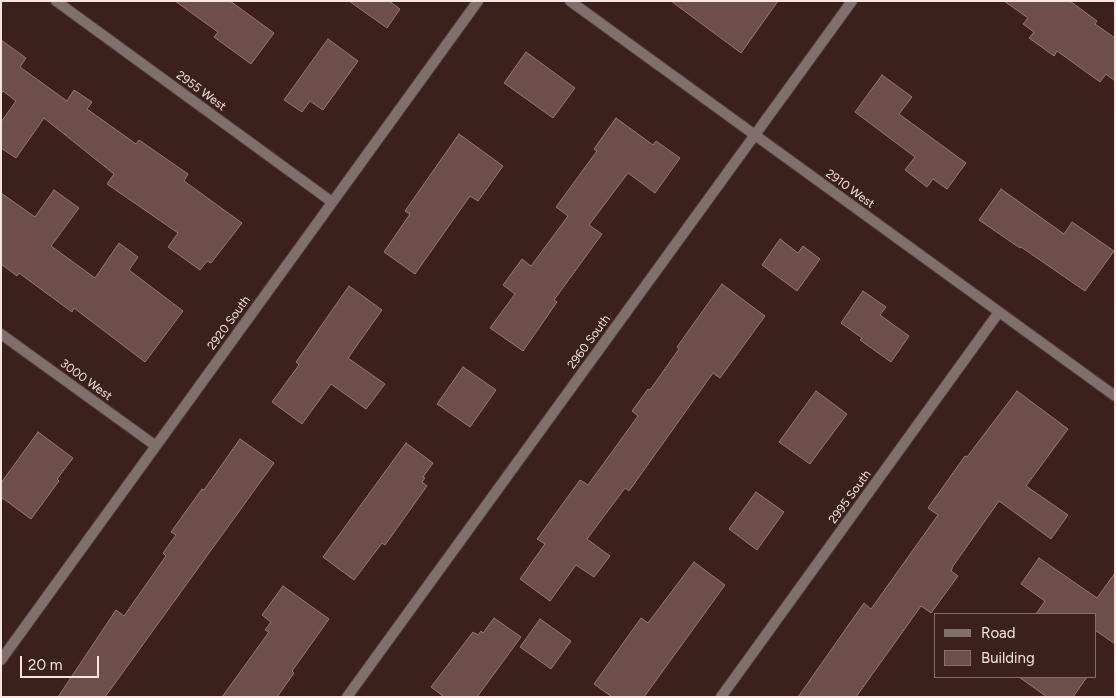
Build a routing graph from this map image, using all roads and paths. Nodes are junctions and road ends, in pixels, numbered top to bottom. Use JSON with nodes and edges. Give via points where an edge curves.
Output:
{"nodes":[{"id":1,"x":56,"y":1,"type":"edge"},
{"id":2,"x":478,"y":1,"type":"edge"},
{"id":3,"x":570,"y":1,"type":"edge"},
{"id":4,"x":852,"y":1,"type":"edge"},
{"id":5,"x":754,"y":135,"type":"junction"},
{"id":6,"x":332,"y":202,"type":"junction"},
{"id":7,"x":999,"y":312,"type":"junction"},
{"id":8,"x":1,"y":334,"type":"edge"},
{"id":9,"x":1115,"y":396,"type":"edge"},
{"id":10,"x":156,"y":446,"type":"junction"},
{"id":11,"x":1,"y":660,"type":"edge"},
{"id":12,"x":347,"y":697,"type":"edge"},
{"id":13,"x":720,"y":697,"type":"edge"}],
"edges":[{"from":1,"to":6,"type":"street","name":"2955 West"},
{"from":2,"to":6,"type":"street","name":"2920 South"},
{"from":3,"to":5,"type":"street","name":"2910 West"},
{"from":4,"to":5,"type":"street","name":"2960 South"},
{"from":5,"to":7,"type":"street","name":"2910 West"},
{"from":5,"to":12,"type":"street","name":"2960 South"},
{"from":6,"to":10,"type":"street","name":"2920 South"},
{"from":7,"to":9,"type":"street","name":"2910 West"},
{"from":7,"to":13,"type":"street","name":"2995 South"},
{"from":8,"to":10,"type":"street","name":"3000 West"},
{"from":10,"to":11,"type":"street","name":"2920 South"}]}
